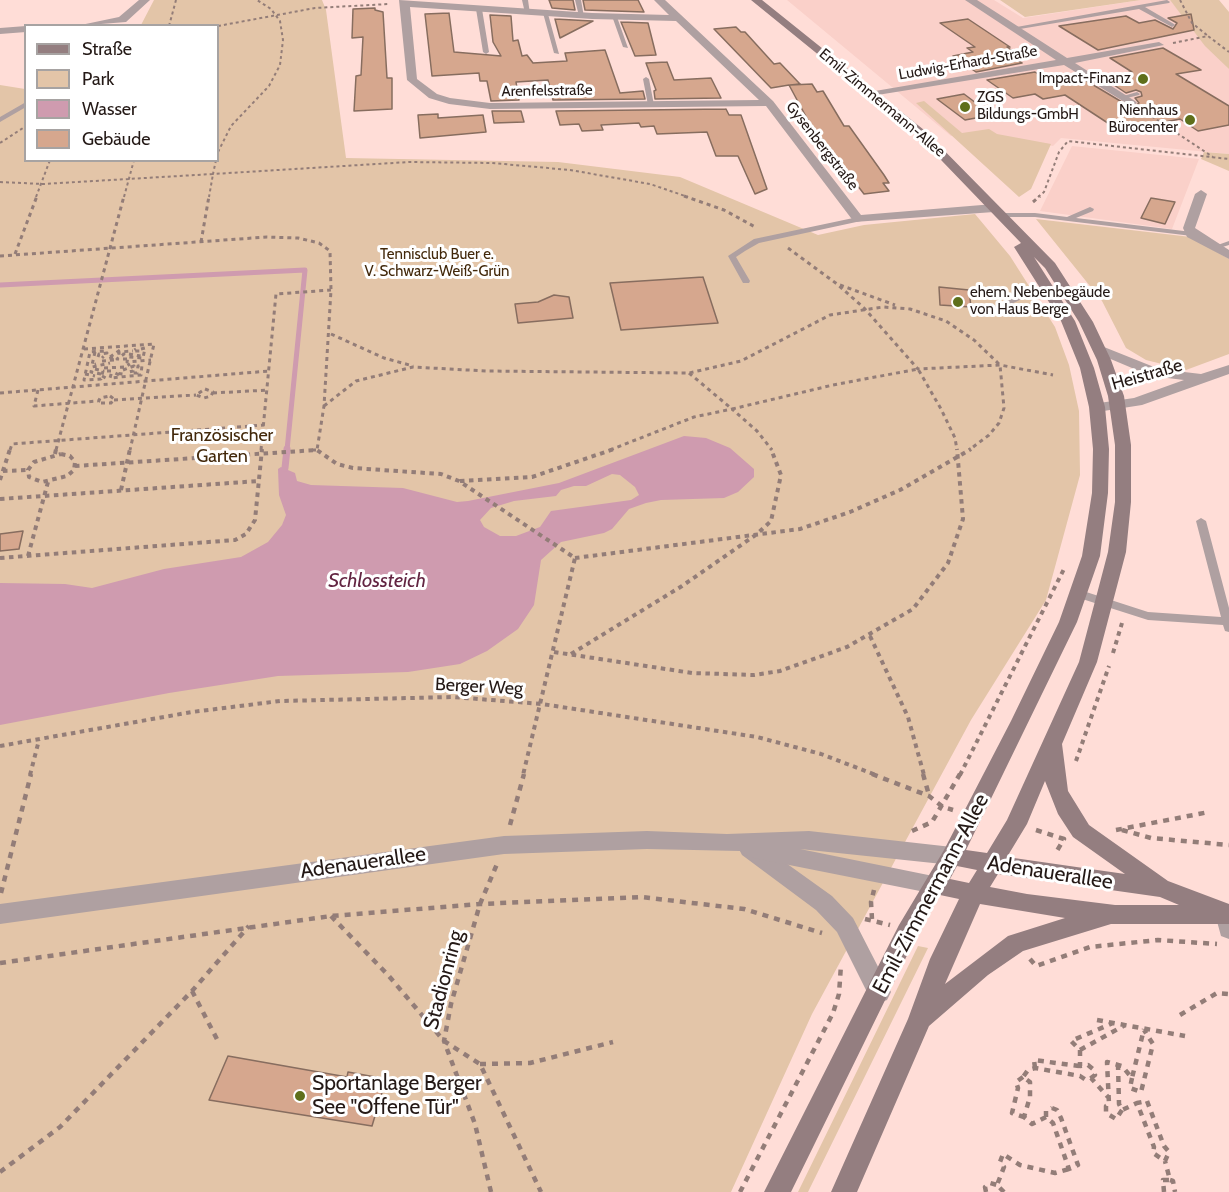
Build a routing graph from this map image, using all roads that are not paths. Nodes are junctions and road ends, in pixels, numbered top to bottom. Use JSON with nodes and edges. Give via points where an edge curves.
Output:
{"nodes":[{"id":1,"x":145,"y":0,"type":"edge"},
{"id":2,"x":525,"y":0,"type":"edge"},
{"id":3,"x":578,"y":0,"type":"edge"},
{"id":4,"x":659,"y":0,"type":"edge"},
{"id":5,"x":756,"y":0,"type":"edge"},
{"id":6,"x":970,"y":0,"type":"edge"},
{"id":7,"x":405,"y":2,"type":"edge"},
{"id":8,"x":1167,"y":2,"type":"dead end"},
{"id":9,"x":474,"y":6,"type":"edge"},
{"id":10,"x":1140,"y":7,"type":"junction"},
{"id":11,"x":528,"y":13,"type":"junction"},
{"id":12,"x":545,"y":14,"type":"junction"},
{"id":13,"x":582,"y":16,"type":"junction"},
{"id":14,"x":614,"y":17,"type":"junction"},
{"id":15,"x":678,"y":18,"type":"junction"},
{"id":16,"x":122,"y":23,"type":"edge"},
{"id":17,"x":1172,"y":25,"type":"dead end"},
{"id":18,"x":1014,"y":28,"type":"junction"},
{"id":19,"x":24,"y":29,"type":"edge"},
{"id":20,"x":0,"y":31,"type":"edge"},
{"id":21,"x":1159,"y":45,"type":"road end"},
{"id":22,"x":626,"y":47,"type":"dead end"},
{"id":23,"x":486,"y":52,"type":"dead end"},
{"id":24,"x":557,"y":53,"type":"dead end"},
{"id":25,"x":1066,"y":61,"type":"junction"},
{"id":26,"x":646,"y":80,"type":"dead end"},
{"id":27,"x":874,"y":94,"type":"junction"},
{"id":28,"x":1130,"y":98,"type":"road end"},
{"id":29,"x":769,"y":103,"type":"junction"},
{"id":30,"x":24,"y":105,"type":"edge"},
{"id":31,"x":651,"y":105,"type":"junction"},
{"id":32,"x":0,"y":120,"type":"edge"},
{"id":33,"x":1201,"y":194,"type":"dead end"},
{"id":34,"x":1090,"y":209,"type":"dead end"},
{"id":35,"x":998,"y":211,"type":"junction"},
{"id":36,"x":1068,"y":218,"type":"junction"},
{"id":37,"x":858,"y":219,"type":"junction"},
{"id":38,"x":1192,"y":234,"type":"junction"},
{"id":39,"x":1229,"y":243,"type":"edge"},
{"id":40,"x":1215,"y":247,"type":"junction"},
{"id":41,"x":1229,"y":255,"type":"edge"},
{"id":42,"x":746,"y":280,"type":"dead end"},
{"id":43,"x":1068,"y":291,"type":"junction"},
{"id":44,"x":1051,"y":293,"type":"junction"},
{"id":45,"x":1002,"y":304,"type":"dead end"},
{"id":46,"x":1099,"y":349,"type":"junction"},
{"id":47,"x":1229,"y":369,"type":"edge"},
{"id":48,"x":1207,"y":376,"type":"junction"},
{"id":49,"x":1117,"y":406,"type":"junction"},
{"id":50,"x":1097,"y":407,"type":"junction"},
{"id":51,"x":1201,"y":521,"type":"dead end"},
{"id":52,"x":1080,"y":594,"type":"junction"},
{"id":53,"x":1105,"y":603,"type":"junction"},
{"id":54,"x":1228,"y":625,"type":"edge"},
{"id":55,"x":1054,"y":742,"type":"junction"},
{"id":56,"x":727,"y":843,"type":"junction"},
{"id":57,"x":750,"y":849,"type":"junction"},
{"id":58,"x":952,"y":856,"type":"junction"},
{"id":59,"x":993,"y":865,"type":"junction"},
{"id":60,"x":935,"y":885,"type":"junction"},
{"id":61,"x":1161,"y":888,"type":"junction"},
{"id":62,"x":976,"y":893,"type":"junction"},
{"id":63,"x":0,"y":914,"type":"edge"},
{"id":64,"x":1114,"y":915,"type":"junction"},
{"id":65,"x":1228,"y":919,"type":"edge"},
{"id":66,"x":879,"y":992,"type":"junction"},
{"id":67,"x":920,"y":1019,"type":"junction"},
{"id":68,"x":777,"y":1192,"type":"edge"},
{"id":69,"x":844,"y":1192,"type":"edge"}],
"edges":[{"from":1,"to":16,"type":"street"},
{"from":2,"to":11,"type":"lane"},
{"from":3,"to":13,"type":"lane"},
{"from":4,"to":15,"type":"street","name":"Gysenbergstraße"},
{"from":5,"to":27,"type":"main road","name":"Emil-Zimmermann-Allee"},
{"from":6,"to":18,"type":"street","name":"Ludwig-Erhard-Straße"},
{"from":7,"to":9,"type":"street"},
{"from":7,"to":31,"type":"street","name":"Arenfelsstraße","via":[[410,75],[433,96],[490,106]]},
{"from":8,"to":10,"type":"lane"},
{"from":9,"to":11,"type":"street"},
{"from":9,"to":23,"type":"lane"},
{"from":10,"to":17,"type":"lane"},
{"from":10,"to":18,"type":"lane"},
{"from":11,"to":12,"type":"street"},
{"from":12,"to":13,"type":"street"},
{"from":12,"to":24,"type":"lane"},
{"from":13,"to":14,"type":"street"},
{"from":14,"to":15,"type":"street"},
{"from":14,"to":22,"type":"lane"},
{"from":15,"to":29,"type":"street","name":"Gysenbergstraße"},
{"from":18,"to":25,"type":"street","name":"Ludwig-Erhard-Straße"},
{"from":19,"to":20,"type":"street"},
{"from":21,"to":25,"type":"street","name":"Ludwig-Erhard-Straße"},
{"from":25,"to":27,"type":"street","name":"Ludwig-Erhard-Straße"},
{"from":25,"to":28,"type":"street","name":"Ludwig-Erhard-Straße"},
{"from":26,"to":31,"type":"lane"},
{"from":27,"to":35,"type":"main road","name":"Emil-Zimmermann-Allee","via":[[951,162]]},
{"from":29,"to":31,"type":"street","name":"Arenfelsstraße"},
{"from":29,"to":37,"type":"street","name":"Gysenbergstraße"},
{"from":30,"to":32,"type":"lane"},
{"from":33,"to":38,"type":"street","via":[[1189,228]]},
{"from":34,"to":36,"type":"lane"},
{"from":35,"to":36,"type":"lane"},
{"from":35,"to":37,"type":"street"},
{"from":35,"to":43,"type":"main road","name":"Emil-Zimmermann-Allee"},
{"from":35,"to":44,"type":"main road","name":"Emil-Zimmermann-Allee"},
{"from":36,"to":38,"type":"lane"},
{"from":37,"to":42,"type":"lane","via":[[757,241],[732,256]]},
{"from":38,"to":40,"type":"street"},
{"from":39,"to":40,"type":"lane"},
{"from":40,"to":41,"type":"street"},
{"from":43,"to":44,"type":"lane"},
{"from":43,"to":46,"type":"main road","name":"Emil-Zimmermann-Allee"},
{"from":44,"to":45,"type":"lane","via":[[1025,295]]},
{"from":44,"to":50,"type":"main road","name":"Emil-Zimmermann-Allee","via":[[1078,345]]},
{"from":46,"to":48,"type":"street","name":"Heistraße","via":[[1156,373]]},
{"from":46,"to":49,"type":"main road","name":"Emil-Zimmermann-Allee","via":[[1111,377]]},
{"from":47,"to":48,"type":"street","name":"Heistraße"},
{"from":48,"to":49,"type":"street","name":"Heistraße"},
{"from":49,"to":50,"type":"street","name":"Heistraße"},
{"from":49,"to":53,"type":"main road","name":"Emil-Zimmermann-Allee","via":[[1123,445],[1123,502]]},
{"from":50,"to":52,"type":"main road","name":"Emil-Zimmermann-Allee","via":[[1101,449],[1098,521]]},
{"from":51,"to":54,"type":"lane"},
{"from":52,"to":53,"type":"lane"},
{"from":52,"to":58,"type":"main road","name":"Emil-Zimmermann-Allee"},
{"from":53,"to":54,"type":"lane","via":[[1148,616]]},
{"from":53,"to":55,"type":"main road","name":"Emil-Zimmermann-Allee","via":[[1088,662]]},
{"from":55,"to":59,"type":"main road","name":"Emil-Zimmermann-Allee"},
{"from":55,"to":61,"type":"main road","via":[[1054,773],[1069,814],[1082,831]]},
{"from":56,"to":57,"type":"street","name":"Adenauerallee"},
{"from":56,"to":58,"type":"street","name":"Adenauerallee","via":[[809,840]]},
{"from":56,"to":63,"type":"street","name":"Adenauerallee","via":[[507,836]]},
{"from":57,"to":60,"type":"street","name":"Adenauerallee"},
{"from":57,"to":66,"type":"street","via":[[824,903],[845,925]]},
{"from":58,"to":59,"type":"main road","name":"Adenauerallee"},
{"from":58,"to":60,"type":"main road","name":"Emil-Zimmermann-Allee"},
{"from":59,"to":61,"type":"main road","name":"Adenauerallee"},
{"from":59,"to":62,"type":"main road","name":"Emil-Zimmermann-Allee"},
{"from":60,"to":62,"type":"main road","name":"Adenauerallee"},
{"from":60,"to":66,"type":"main road","name":"Emil-Zimmermann-Allee","via":[[907,932]]},
{"from":61,"to":65,"type":"main road","name":"Adenauerallee"},
{"from":62,"to":64,"type":"main road","name":"Adenauerallee"},
{"from":62,"to":67,"type":"main road","name":"Emil-Zimmermann-Allee","via":[[942,959]]},
{"from":64,"to":65,"type":"main road","name":"Adenauerallee"},
{"from":64,"to":67,"type":"main road","via":[[1016,943]]},
{"from":66,"to":68,"type":"main road","name":"Emil-Zimmermann-Allee"},
{"from":67,"to":69,"type":"main road","name":"Emil-Zimmermann-Allee"}]}
